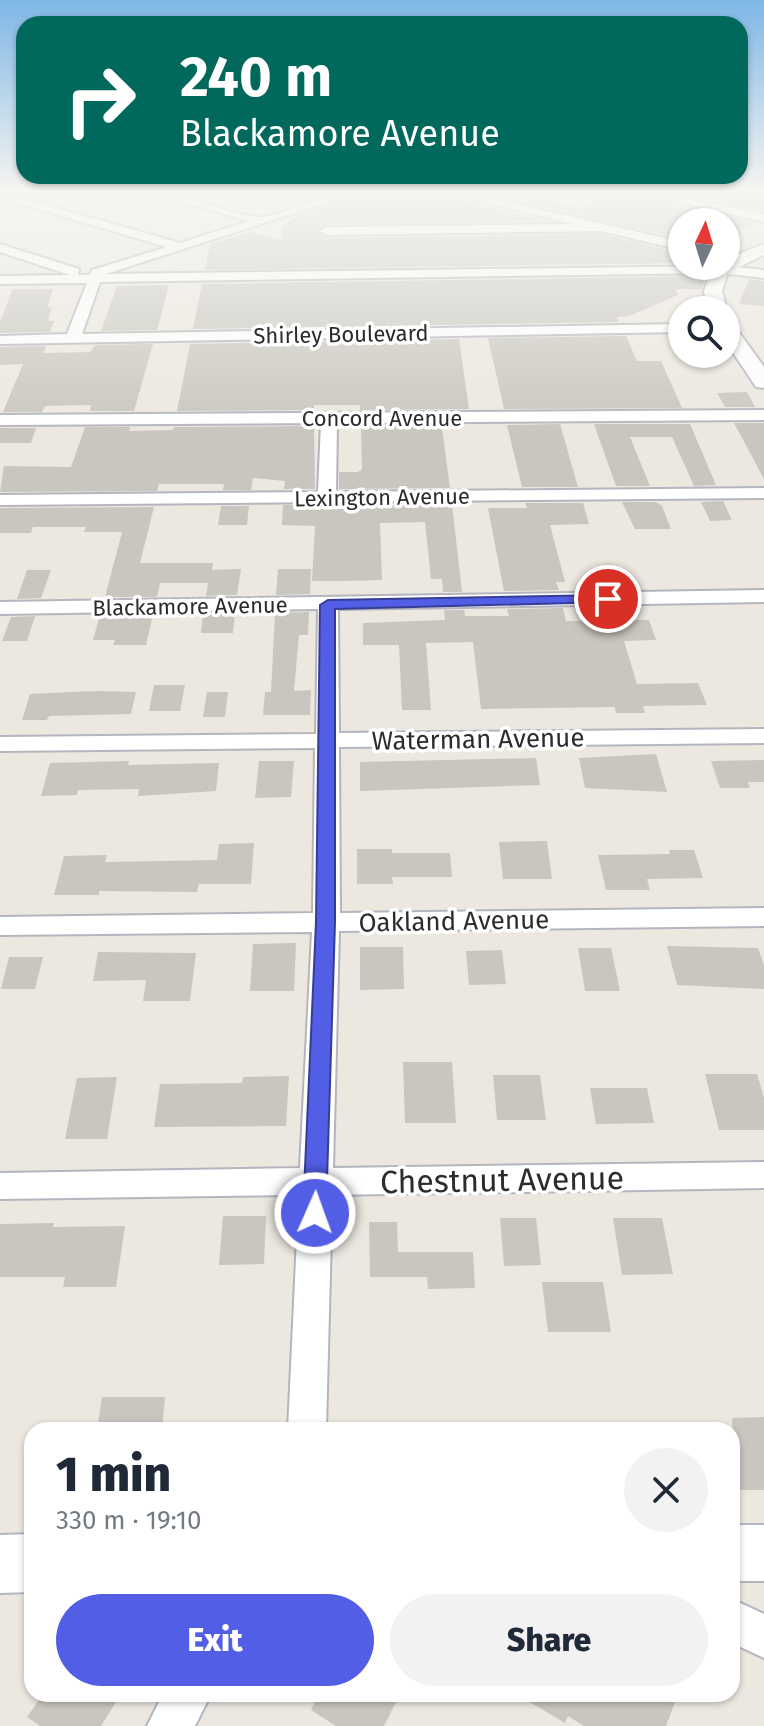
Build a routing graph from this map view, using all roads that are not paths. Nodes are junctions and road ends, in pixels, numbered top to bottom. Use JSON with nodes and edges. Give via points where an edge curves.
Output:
{"nodes":[{"id":1,"x":75,"y":273,"type":"edge"},
{"id":2,"x":98,"y":273,"type":"edge"},
{"id":3,"x":329,"y":273,"type":"edge"},
{"id":4,"x":480,"y":273,"type":"edge"},
{"id":5,"x":329,"y":276,"type":"junction"},
{"id":6,"x":92,"y":278,"type":"junction"},
{"id":7,"x":0,"y":280,"type":"edge"},
{"id":8,"x":668,"y":328,"type":"edge"},
{"id":9,"x":73,"y":338,"type":"junction"},
{"id":10,"x":0,"y":340,"type":"edge"},
{"id":11,"x":740,"y":348,"type":"edge"},
{"id":12,"x":764,"y":382,"type":"edge"},
{"id":13,"x":764,"y":415,"type":"edge"},
{"id":14,"x":329,"y":419,"type":"junction"},
{"id":15,"x":0,"y":420,"type":"edge"},
{"id":16,"x":764,"y":493,"type":"edge"},
{"id":17,"x":327,"y":498,"type":"junction"},
{"id":18,"x":0,"y":500,"type":"edge"},
{"id":19,"x":764,"y":596,"type":"edge"},
{"id":20,"x":328,"y":605,"type":"junction"},
{"id":21,"x":0,"y":608,"type":"edge"},
{"id":22,"x":764,"y":736,"type":"edge"},
{"id":23,"x":328,"y":740,"type":"junction"},
{"id":24,"x":0,"y":744,"type":"edge"},
{"id":25,"x":764,"y":917,"type":"edge"},
{"id":26,"x":326,"y":922,"type":"junction"},
{"id":27,"x":0,"y":926,"type":"edge"},
{"id":28,"x":764,"y":1175,"type":"edge"},
{"id":29,"x":316,"y":1181,"type":"junction"},
{"id":30,"x":0,"y":1186,"type":"edge"},
{"id":31,"x":307,"y":1422,"type":"edge"},
{"id":32,"x":740,"y":1553,"type":"edge"},
{"id":33,"x":764,"y":1553,"type":"edge"},
{"id":34,"x":24,"y":1563,"type":"edge"},
{"id":35,"x":0,"y":1564,"type":"edge"},
{"id":36,"x":740,"y":1624,"type":"edge"},
{"id":37,"x":764,"y":1637,"type":"edge"},
{"id":38,"x":184,"y":1702,"type":"edge"},
{"id":39,"x":169,"y":1726,"type":"edge"}],
"edges":[{"from":1,"to":6,"type":"street"},
{"from":2,"to":6,"type":"street"},
{"from":3,"to":5,"type":"street"},
{"from":4,"to":5,"type":"street"},
{"from":5,"to":6,"type":"street"},
{"from":6,"to":7,"type":"street"},
{"from":6,"to":9,"type":"street"},
{"from":8,"to":9,"type":"street","name":"Shirley Boulevard"},
{"from":9,"to":10,"type":"street","name":"Shirley Boulevard"},
{"from":11,"to":12,"type":"street"},
{"from":13,"to":14,"type":"street","name":"Concord Avenue"},
{"from":14,"to":15,"type":"street","name":"Concord Avenue"},
{"from":14,"to":17,"type":"street"},
{"from":16,"to":17,"type":"street","name":"Lexington Avenue"},
{"from":17,"to":18,"type":"street","name":"Lexington Avenue"},
{"from":19,"to":20,"type":"street","name":"Blackamore Avenue"},
{"from":20,"to":21,"type":"street","name":"Blackamore Avenue"},
{"from":20,"to":23,"type":"street"},
{"from":22,"to":23,"type":"street","name":"Waterman Avenue"},
{"from":23,"to":24,"type":"street","name":"Waterman Avenue"},
{"from":23,"to":26,"type":"street"},
{"from":25,"to":26,"type":"street","name":"Oakland Avenue"},
{"from":26,"to":27,"type":"street","name":"Oakland Avenue"},
{"from":26,"to":29,"type":"street"},
{"from":28,"to":29,"type":"street","name":"Chestnut Avenue"},
{"from":29,"to":30,"type":"street","name":"Chestnut Avenue"},
{"from":29,"to":31,"type":"street"},
{"from":32,"to":33,"type":"street"},
{"from":34,"to":35,"type":"street"},
{"from":36,"to":37,"type":"street"},
{"from":38,"to":39,"type":"street"}]}
